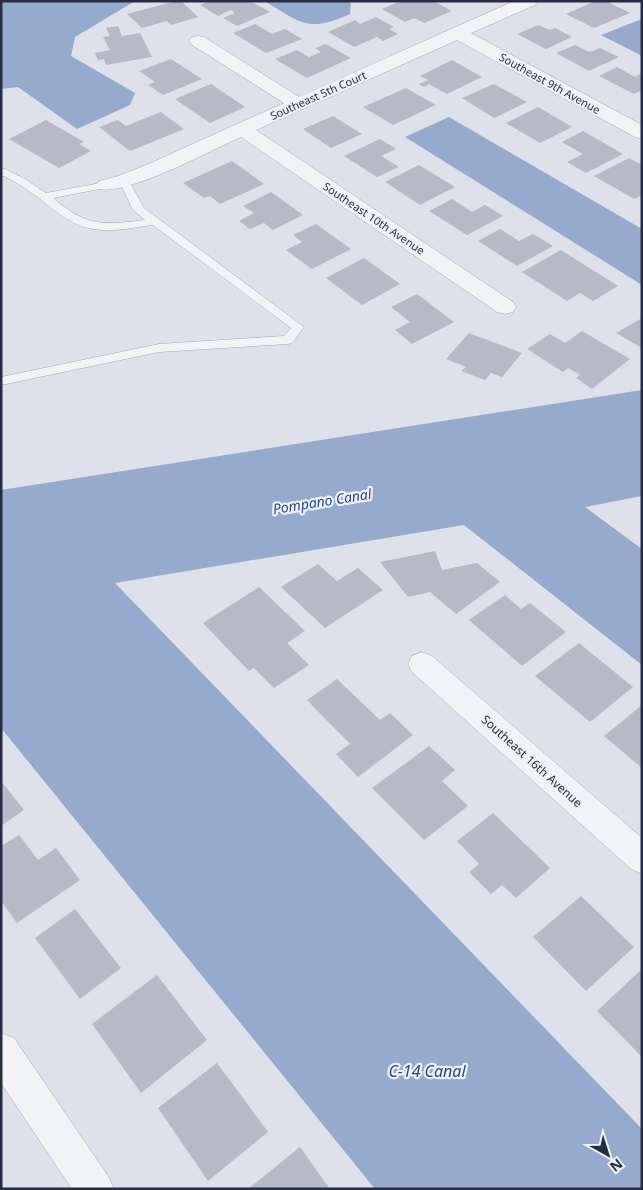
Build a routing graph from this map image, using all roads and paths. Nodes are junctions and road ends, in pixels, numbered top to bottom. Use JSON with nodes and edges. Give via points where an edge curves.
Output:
{"nodes":[{"id":1,"x":481,"y":1,"type":"edge"},
{"id":2,"x":529,"y":1,"type":"edge"},
{"id":3,"x":504,"y":12,"type":"junction"},
{"id":4,"x":458,"y":32,"type":"junction"},
{"id":5,"x":198,"y":41,"type":"dead end"},
{"id":6,"x":298,"y":104,"type":"junction"},
{"id":7,"x":242,"y":129,"type":"junction"},
{"id":8,"x":642,"y":133,"type":"edge"},
{"id":9,"x":1,"y":173,"type":"edge"},
{"id":10,"x":124,"y":181,"type":"junction"},
{"id":11,"x":106,"y":185,"type":"junction"},
{"id":12,"x":43,"y":197,"type":"junction"},
{"id":13,"x":58,"y":209,"type":"junction"},
{"id":14,"x":153,"y":222,"type":"junction"},
{"id":15,"x":506,"y":307,"type":"dead end"},
{"id":16,"x":1,"y":381,"type":"edge"},
{"id":17,"x":422,"y":664,"type":"dead end"},
{"id":18,"x":642,"y":859,"type":"edge"},
{"id":19,"x":1,"y":1051,"type":"edge"},
{"id":20,"x":95,"y":1189,"type":"edge"}],
"edges":[{"from":1,"to":3,"type":"street"},
{"from":2,"to":3,"type":"street","name":"Southeast 5th Court"},
{"from":3,"to":4,"type":"street","name":"Southeast 5th Court"},
{"from":4,"to":6,"type":"street","name":"Southeast 5th Court"},
{"from":4,"to":8,"type":"street","name":"Southeast 9th Avenue"},
{"from":5,"to":6,"type":"street"},
{"from":6,"to":7,"type":"street","name":"Southeast 5th Court"},
{"from":7,"to":10,"type":"street","name":"Southeast 5th Court"},
{"from":7,"to":15,"type":"street","name":"Southeast 10th Avenue"},
{"from":9,"to":12,"type":"lane","via":[[5,172]]},
{"from":10,"to":11,"type":"street","name":"Southeast 5th Court"},
{"from":10,"to":14,"type":"lane","via":[[139,210]]},
{"from":11,"to":12,"type":"lane"},
{"from":11,"to":13,"type":"lane"},
{"from":12,"to":13,"type":"lane"},
{"from":13,"to":14,"type":"lane","via":[[79,222],[93,226]]},
{"from":14,"to":16,"type":"lane","via":[[298,327],[288,340],[159,348]]},
{"from":17,"to":18,"type":"street","name":"Southeast 16th Avenue"},
{"from":19,"to":20,"type":"street"}]}
